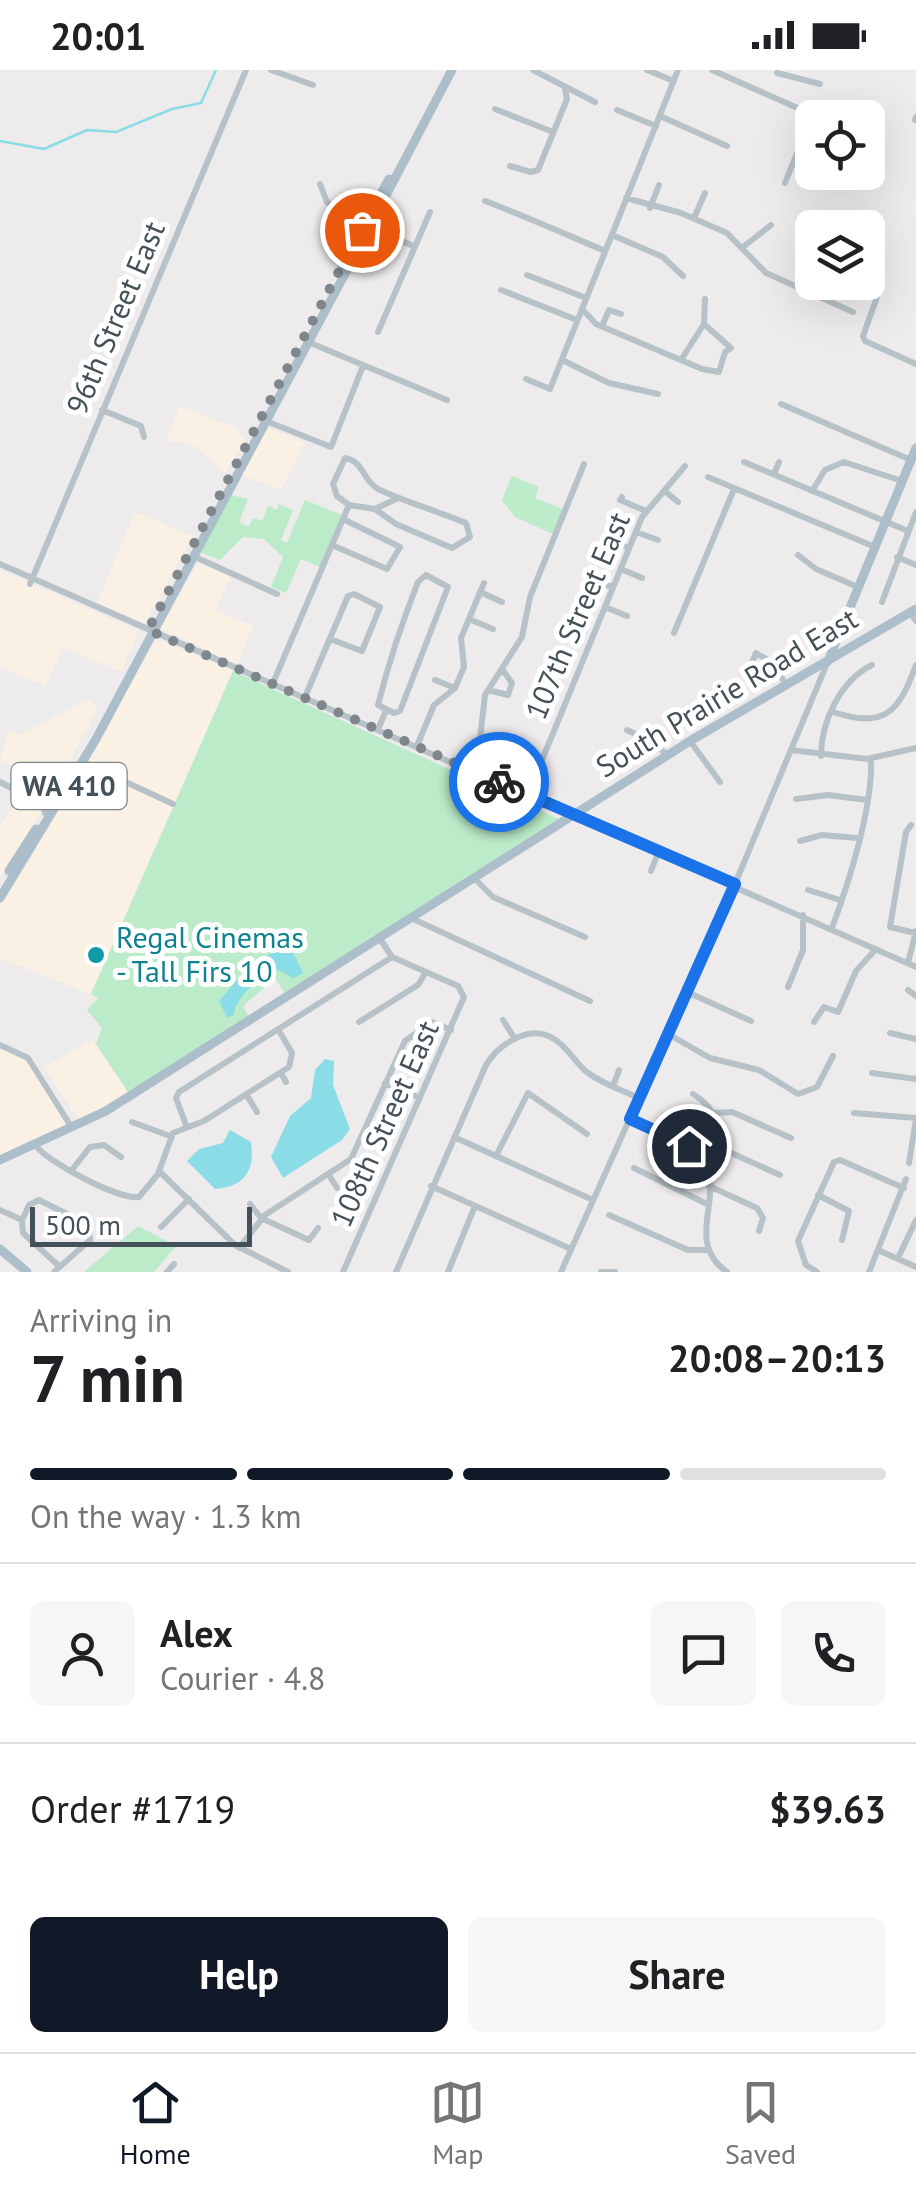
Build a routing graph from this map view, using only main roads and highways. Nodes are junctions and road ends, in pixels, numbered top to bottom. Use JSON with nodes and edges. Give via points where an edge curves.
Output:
{"nodes":[{"id":1,"x":449,"y":70,"type":"edge"},
{"id":2,"x":359,"y":218,"type":"junction"},
{"id":3,"x":369,"y":226,"type":"junction"},
{"id":4,"x":262,"y":420,"type":"junction"},
{"id":5,"x":916,"y":448,"type":"edge"},
{"id":6,"x":914,"y":614,"type":"edge"},
{"id":7,"x":150,"y":630,"type":"junction"},
{"id":8,"x":837,"y":650,"type":"junction"},
{"id":9,"x":0,"y":893,"type":"edge"},
{"id":10,"x":0,"y":1160,"type":"edge"},
{"id":11,"x":0,"y":1250,"type":"edge"},
{"id":12,"x":27,"y":1272,"type":"edge"}],
"edges":[{"from":1,"to":2,"type":"main road","number":"WA 410","via":[[373,208]]},
{"from":1,"to":3,"type":"main road","number":"WA 410"},
{"from":2,"to":3,"type":"main road"},
{"from":2,"to":4,"type":"main road","number":"WA 410","via":[[344,262]]},
{"from":3,"to":4,"type":"main road","number":"WA 410"},
{"from":4,"to":7,"type":"main road","number":"WA 410"},
{"from":4,"to":7,"type":"main road","number":"WA 410"},
{"from":5,"to":8,"type":"main road"},
{"from":6,"to":8,"type":"main road","name":"South Prairie Road East"},
{"from":7,"to":9,"type":"main road","number":"WA 410"},
{"from":7,"to":9,"type":"main road","number":"WA 410","via":[[83,762]]},
{"from":8,"to":10,"type":"main road","name":"South Prairie Road East","via":[[817,673],[690,741],[73,1129]]},
{"from":11,"to":12,"type":"main road"}]}
